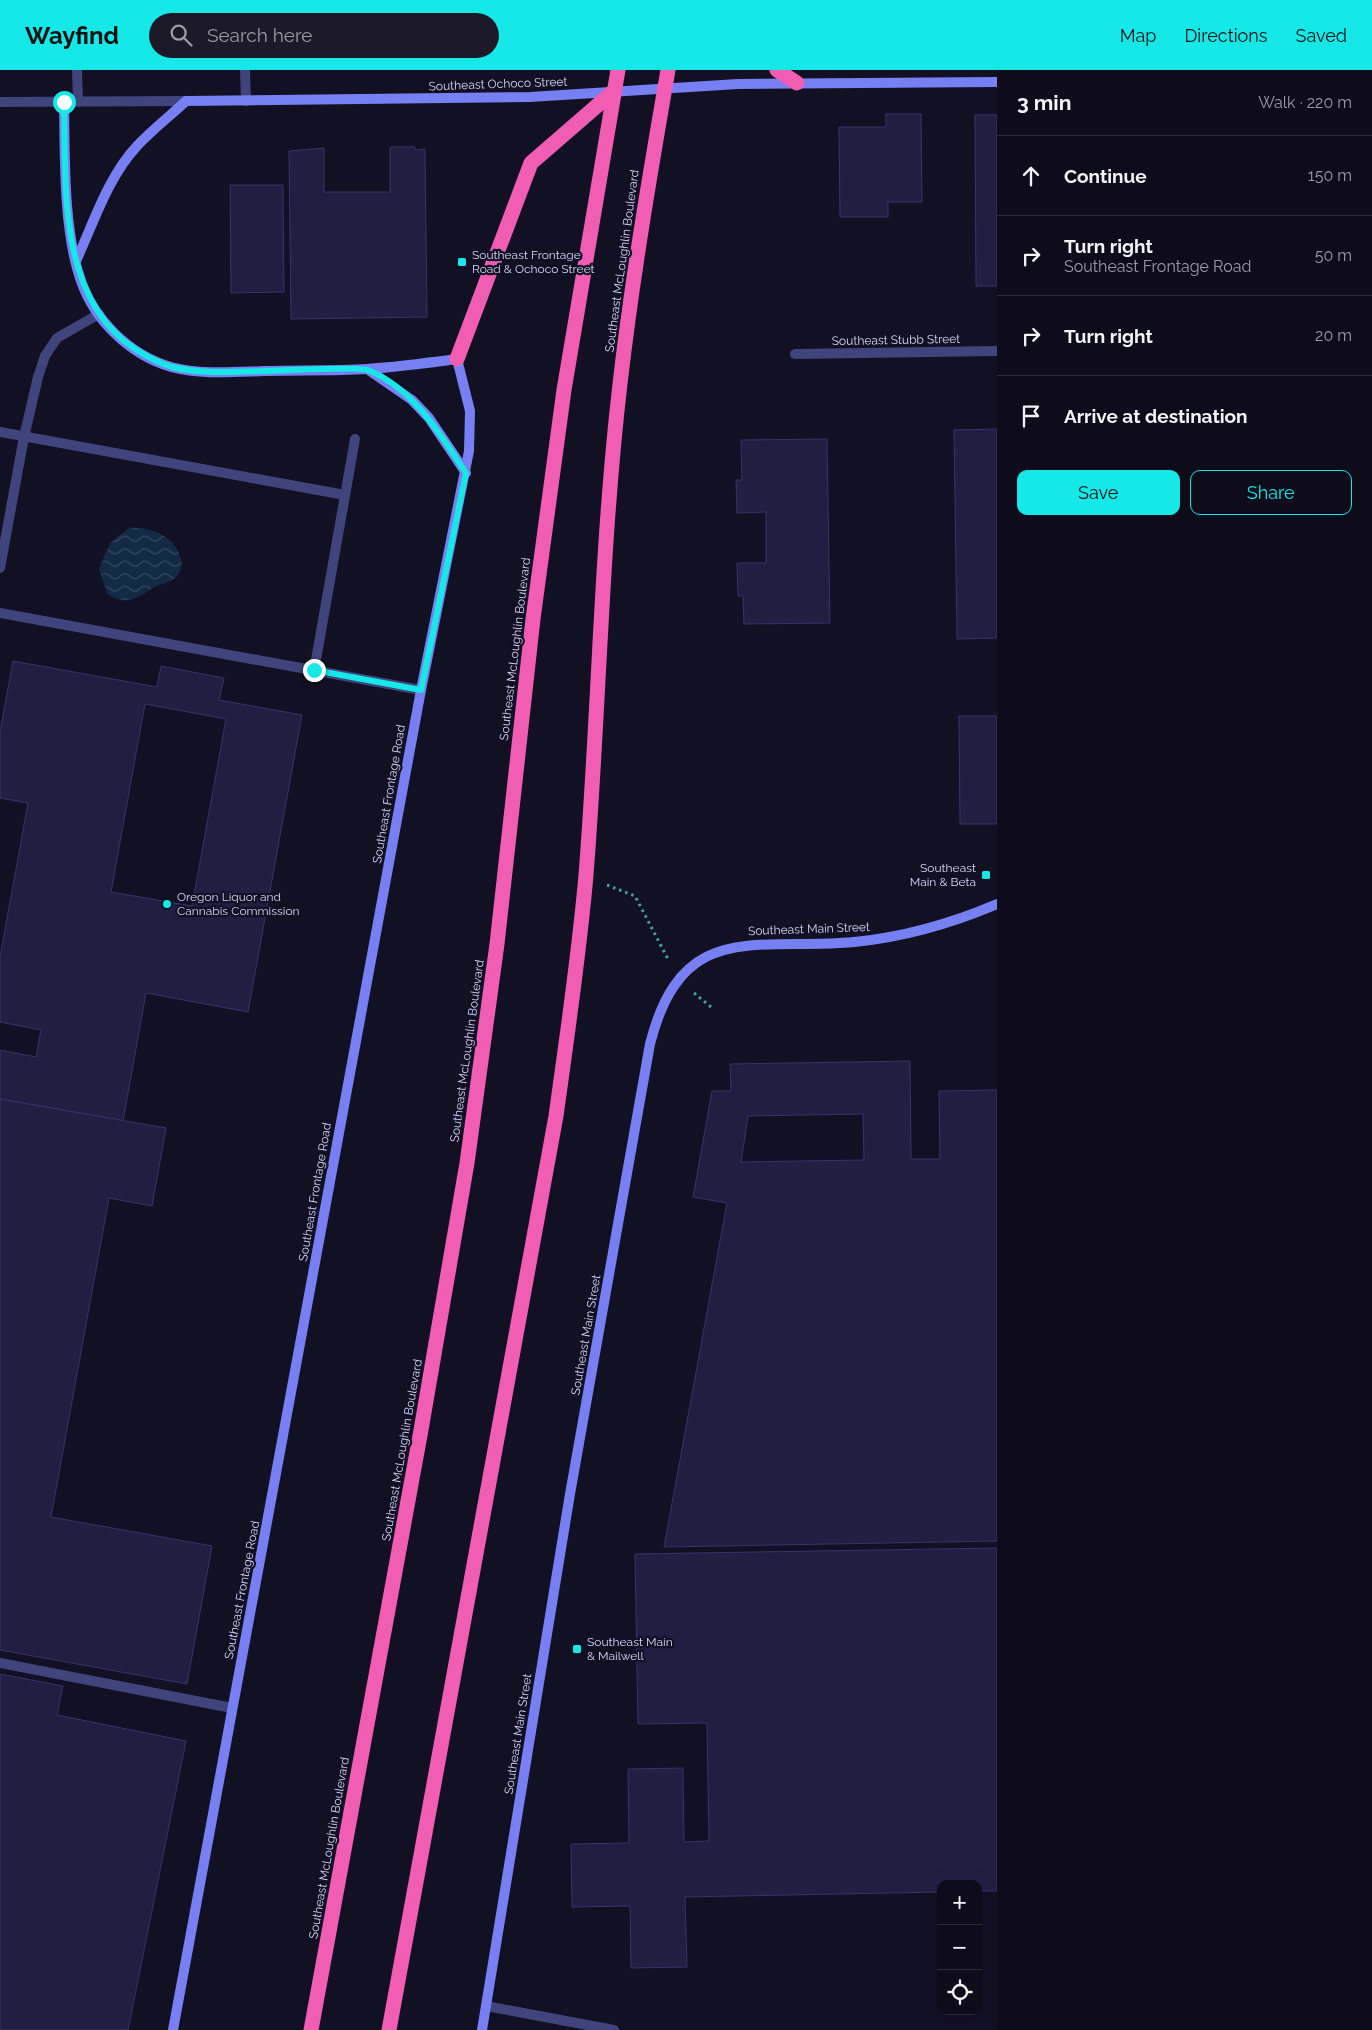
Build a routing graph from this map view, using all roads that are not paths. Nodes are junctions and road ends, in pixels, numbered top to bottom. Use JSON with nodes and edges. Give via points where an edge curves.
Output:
{"nodes":[{"id":1,"x":77,"y":70,"type":"edge"},
{"id":2,"x":245,"y":70,"type":"edge"},
{"id":3,"x":618,"y":70,"type":"edge"},
{"id":4,"x":668,"y":70,"type":"edge"},
{"id":5,"x":777,"y":70,"type":"edge"},
{"id":6,"x":997,"y":82,"type":"edge"},
{"id":7,"x":797,"y":84,"type":"junction"},
{"id":8,"x":665,"y":88,"type":"junction"},
{"id":9,"x":614,"y":92,"type":"junction"},
{"id":10,"x":0,"y":102,"type":"edge"},
{"id":11,"x":64,"y":102,"type":"junction"},
{"id":12,"x":78,"y":102,"type":"junction"},
{"id":13,"x":186,"y":102,"type":"junction"},
{"id":14,"x":246,"y":102,"type":"junction"},
{"id":15,"x":75,"y":262,"type":"junction"},
{"id":16,"x":99,"y":314,"type":"junction"},
{"id":17,"x":997,"y":351,"type":"edge"},
{"id":18,"x":795,"y":354,"type":"dead end"},
{"id":19,"x":457,"y":359,"type":"junction"},
{"id":20,"x":367,"y":369,"type":"junction"},
{"id":21,"x":0,"y":432,"type":"edge"},
{"id":22,"x":24,"y":437,"type":"junction"},
{"id":23,"x":355,"y":439,"type":"dead end"},
{"id":24,"x":466,"y":473,"type":"junction"},
{"id":25,"x":345,"y":496,"type":"junction"},
{"id":26,"x":0,"y":568,"type":"edge"},
{"id":27,"x":0,"y":613,"type":"edge"},
{"id":28,"x":314,"y":670,"type":"junction"},
{"id":29,"x":421,"y":690,"type":"junction"},
{"id":30,"x":997,"y":904,"type":"edge"},
{"id":31,"x":0,"y":1663,"type":"edge"},
{"id":32,"x":232,"y":1708,"type":"junction"},
{"id":33,"x":486,"y":2006,"type":"junction"},
{"id":34,"x":173,"y":2030,"type":"edge"},
{"id":35,"x":311,"y":2030,"type":"edge"},
{"id":36,"x":389,"y":2030,"type":"edge"},
{"id":37,"x":482,"y":2030,"type":"edge"},
{"id":38,"x":614,"y":2030,"type":"edge"}],
"edges":[{"from":1,"to":12,"type":"street"},
{"from":2,"to":14,"type":"street"},
{"from":3,"to":9,"type":"highway","name":"Southeast McLoughlin Boulevard"},
{"from":4,"to":8,"type":"highway","name":"Southeast McLoughlin Boulevard"},
{"from":5,"to":7,"type":"highway"},
{"from":6,"to":7,"type":"street","name":"Southeast Ochoco Street"},
{"from":7,"to":8,"type":"street","name":"Southeast Ochoco Street"},
{"from":8,"to":9,"type":"street","name":"Southeast Ochoco Street"},
{"from":8,"to":36,"type":"highway","name":"Southeast McLoughlin Boulevard","via":[[620,385],[608,521],[586,876],[556,1116]]},
{"from":9,"to":14,"type":"street","name":"Southeast Ochoco Street","via":[[530,97]]},
{"from":9,"to":19,"type":"highway","via":[[531,163]]},
{"from":9,"to":35,"type":"highway","name":"Southeast McLoughlin Boulevard","via":[[562,399],[532,628],[497,944],[467,1163]]},
{"from":10,"to":11,"type":"street","name":"Southeast Ochoco Street"},
{"from":11,"to":12,"type":"street","name":"Southeast Ochoco Street"},
{"from":11,"to":15,"type":"street","via":[[67,192]]},
{"from":12,"to":13,"type":"street","name":"Southeast Ochoco Street"},
{"from":13,"to":14,"type":"street","name":"Southeast Ochoco Street"},
{"from":13,"to":15,"type":"street","via":[[126,160],[111,184]]},
{"from":15,"to":16,"type":"street","via":[[89,300]]},
{"from":16,"to":20,"type":"street","via":[[116,335],[141,353],[188,370]]},
{"from":16,"to":22,"type":"street","via":[[51,345],[38,377]]},
{"from":17,"to":18,"type":"street","name":"Southeast Stubb Street"},
{"from":19,"to":20,"type":"street"},
{"from":19,"to":24,"type":"street","name":"Southeast Frontage Road","via":[[470,411]]},
{"from":20,"to":24,"type":"street","via":[[412,400],[429,418]]},
{"from":21,"to":22,"type":"street"},
{"from":22,"to":25,"type":"street"},
{"from":22,"to":26,"type":"street"},
{"from":23,"to":25,"type":"street"},
{"from":24,"to":29,"type":"street","name":"Southeast Frontage Road"},
{"from":25,"to":28,"type":"street"},
{"from":27,"to":28,"type":"street"},
{"from":28,"to":29,"type":"street"},
{"from":29,"to":32,"type":"street","name":"Southeast Frontage Road"},
{"from":30,"to":33,"type":"street","name":"Southeast Main Street","via":[[943,925],[903,935],[852,942],[733,946],[698,962],[678,981],[659,1015],[650,1044],[570,1494]]},
{"from":31,"to":32,"type":"street"},
{"from":32,"to":34,"type":"street","name":"Southeast Frontage Road"},
{"from":33,"to":37,"type":"street","name":"Southeast Main Street"},
{"from":33,"to":38,"type":"street"}]}
